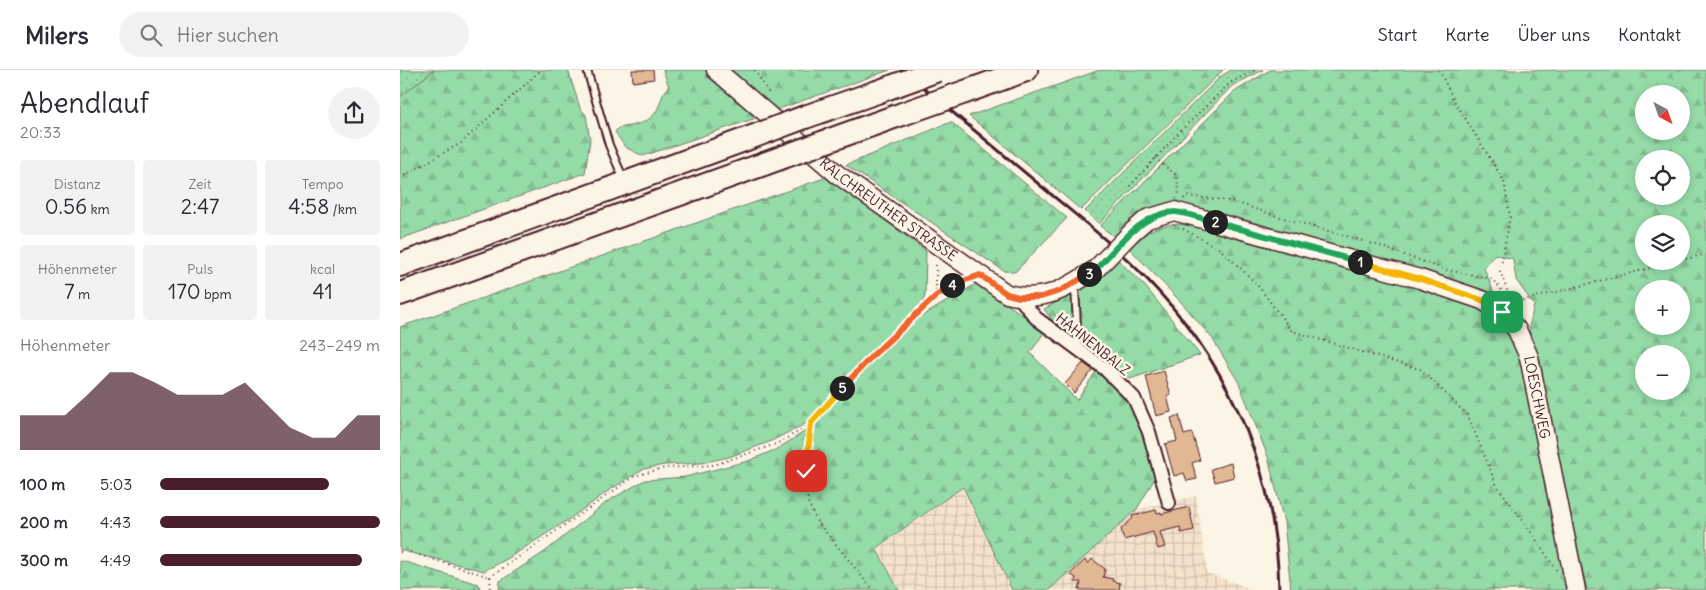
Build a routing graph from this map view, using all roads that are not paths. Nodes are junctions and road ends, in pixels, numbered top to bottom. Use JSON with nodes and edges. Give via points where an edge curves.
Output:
{"nodes":[{"id":1,"x":587,"y":70,"type":"edge"},
{"id":2,"x":716,"y":70,"type":"edge"},
{"id":3,"x":938,"y":70,"type":"edge"},
{"id":4,"x":1026,"y":70,"type":"edge"},
{"id":5,"x":625,"y":183,"type":"junction"},
{"id":6,"x":1174,"y":211,"type":"joint"},
{"id":7,"x":400,"y":265,"type":"edge"},
{"id":8,"x":1075,"y":283,"type":"junction"},
{"id":9,"x":400,"y":294,"type":"edge"},
{"id":10,"x":1019,"y":297,"type":"junction"},
{"id":11,"x":1078,"y":348,"type":"junction"},
{"id":12,"x":1169,"y":503,"type":"dead end"},
{"id":13,"x":1576,"y":590,"type":"edge"}],
"edges":[{"from":1,"to":5,"type":"lane"},
{"from":2,"to":10,"type":"street","name":"KALCHREUTHER STRASSE","via":[[836,174],[1007,294]]},
{"from":3,"to":5,"type":"highway","bridge":true},
{"from":4,"to":9,"type":"highway","bridge":true},
{"from":5,"to":7,"type":"highway"},
{"from":6,"to":8,"type":"street","name":"KALCHREUTHER STRASSE","bridge":true,"via":[[1147,219],[1096,269]]},
{"from":6,"to":13,"type":"street","name":"LOESCHWEG","via":[[1420,279],[1482,300],[1502,312],[1517,330],[1528,357]]},
{"from":8,"to":10,"type":"street","name":"KALCHREUTHER STRASSE","via":[[1041,297]]},
{"from":8,"to":11,"type":"lane"},
{"from":10,"to":11,"type":"street","name":"HAHNENBALZ","via":[[1036,318]]},
{"from":11,"to":12,"type":"street","name":"HAHNENBALZ","via":[[1134,398],[1150,432]]}]}
